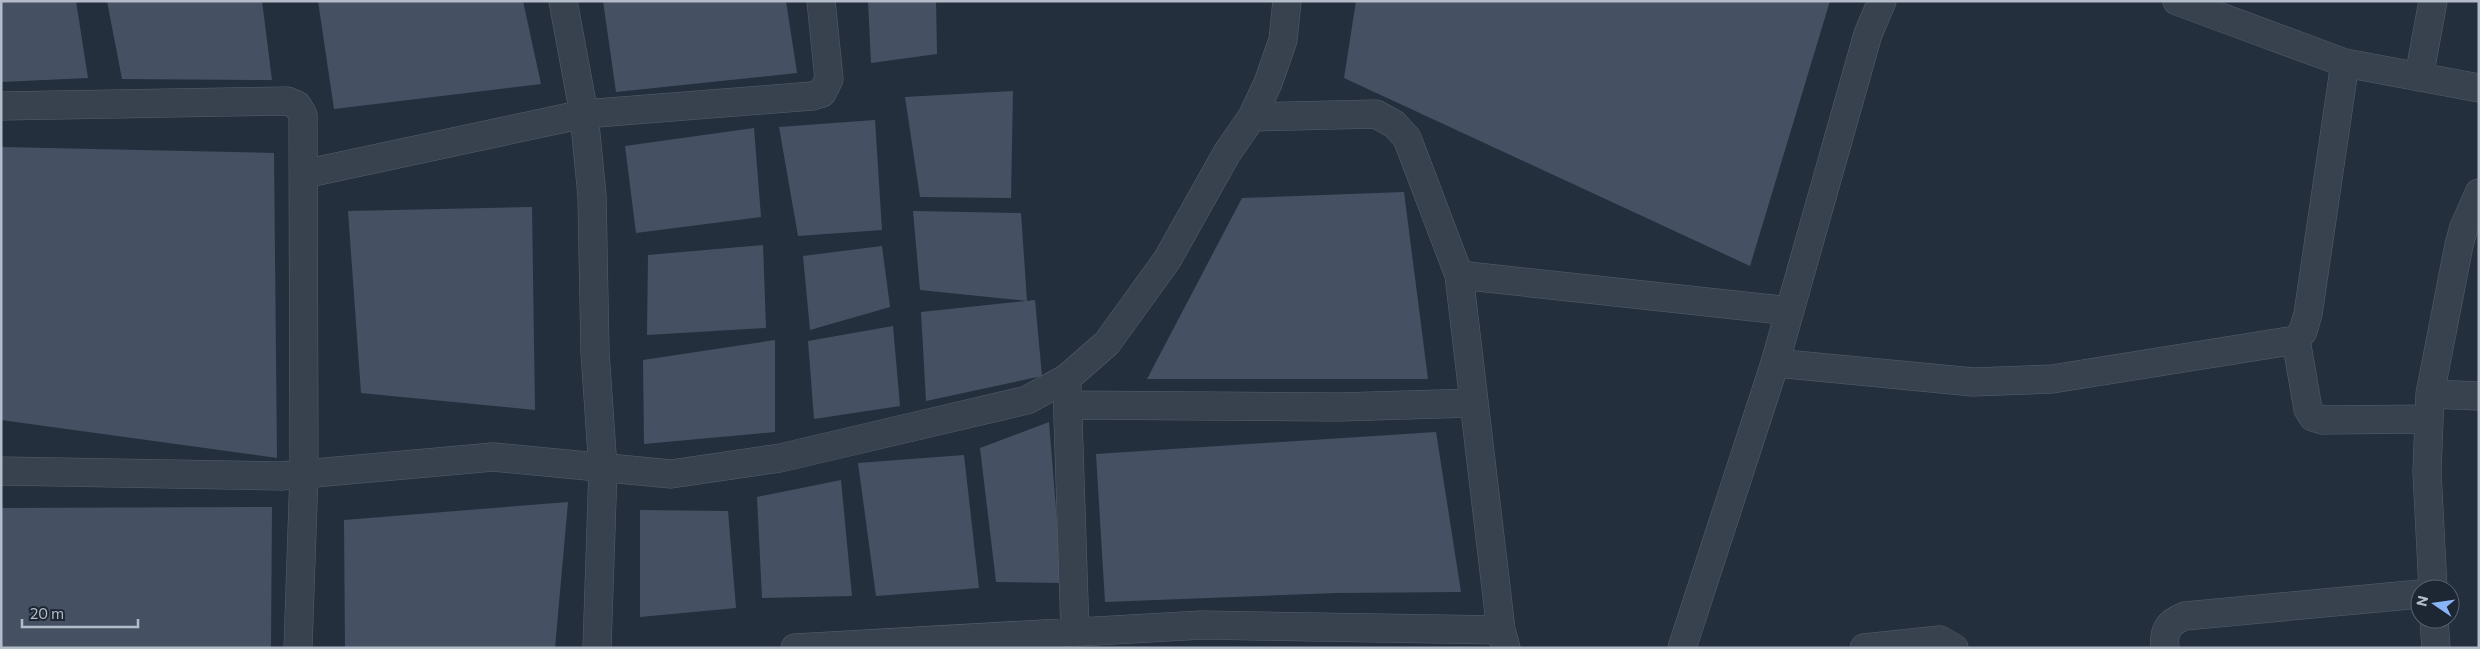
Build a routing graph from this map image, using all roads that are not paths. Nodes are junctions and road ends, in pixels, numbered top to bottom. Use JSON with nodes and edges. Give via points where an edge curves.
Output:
{"nodes":[{"id":1,"x":563,"y":1,"type":"edge"},
{"id":2,"x":821,"y":1,"type":"edge"},
{"id":3,"x":1287,"y":1,"type":"edge"},
{"id":4,"x":1882,"y":1,"type":"edge"},
{"id":5,"x":2177,"y":1,"type":"edge"},
{"id":6,"x":2433,"y":1,"type":"edge"},
{"id":7,"x":2345,"y":63,"type":"junction"},
{"id":8,"x":2419,"y":77,"type":"junction"},
{"id":9,"x":2479,"y":88,"type":"edge"},
{"id":10,"x":1,"y":106,"type":"edge"},
{"id":11,"x":584,"y":114,"type":"junction"},
{"id":12,"x":1252,"y":117,"type":"junction"},
{"id":13,"x":304,"y":174,"type":"junction"},
{"id":14,"x":2479,"y":193,"type":"edge"},
{"id":15,"x":2469,"y":246,"type":"edge"},
{"id":16,"x":1459,"y":275,"type":"junction"},
{"id":17,"x":1790,"y":311,"type":"junction"},
{"id":18,"x":2296,"y":340,"type":"junction"},
{"id":19,"x":1775,"y":363,"type":"junction"},
{"id":20,"x":1067,"y":378,"type":"junction"},
{"id":21,"x":2479,"y":396,"type":"edge"},
{"id":22,"x":1474,"y":403,"type":"junction"},
{"id":23,"x":1068,"y":405,"type":"junction"},
{"id":24,"x":2429,"y":406,"type":"junction"},
{"id":25,"x":602,"y":469,"type":"junction"},
{"id":26,"x":1,"y":471,"type":"edge"},
{"id":27,"x":304,"y":473,"type":"junction"},
{"id":28,"x":2432,"y":579,"type":"edge"},
{"id":29,"x":2410,"y":595,"type":"edge"},
{"id":30,"x":2435,"y":629,"type":"edge"},
{"id":31,"x":1075,"y":632,"type":"junction"},
{"id":32,"x":1203,"y":637,"type":"edge"},
{"id":33,"x":1504,"y":639,"type":"edge"},
{"id":34,"x":298,"y":648,"type":"edge"},
{"id":35,"x":598,"y":648,"type":"edge"},
{"id":36,"x":795,"y":648,"type":"edge"},
{"id":37,"x":1682,"y":648,"type":"edge"},
{"id":38,"x":1864,"y":648,"type":"edge"},
{"id":39,"x":1954,"y":648,"type":"edge"},
{"id":40,"x":2165,"y":648,"type":"edge"},
{"id":41,"x":2436,"y":648,"type":"edge"}],
"edges":[{"from":1,"to":11,"type":"street"},
{"from":2,"to":11,"type":"street","via":[[829,79],[822,93]]},
{"from":3,"to":12,"type":"street","via":[[1283,40],[1268,84]]},
{"from":4,"to":17,"type":"street","via":[[1868,34]]},
{"from":5,"to":7,"type":"street"},
{"from":6,"to":8,"type":"street"},
{"from":7,"to":8,"type":"street"},
{"from":7,"to":18,"type":"street","via":[[2308,314],[2303,331]]},
{"from":8,"to":9,"type":"street"},
{"from":10,"to":13,"type":"street","via":[[287,101],[297,105],[304,115]]},
{"from":11,"to":13,"type":"street"},
{"from":11,"to":25,"type":"street","via":[[592,196],[595,352]]},
{"from":12,"to":16,"type":"street","via":[[1376,114],[1394,124],[1407,138]]},
{"from":12,"to":20,"type":"street","via":[[1227,152],[1166,260],[1107,343]]},
{"from":13,"to":27,"type":"street"},
{"from":14,"to":15,"type":"street","via":[[2464,226]]},
{"from":15,"to":24,"type":"street"},
{"from":16,"to":17,"type":"street"},
{"from":16,"to":22,"type":"street"},
{"from":17,"to":19,"type":"street"},
{"from":18,"to":19,"type":"street","via":[[2052,379],[1973,382]]},
{"from":18,"to":24,"type":"street","via":[[2308,409],[2313,417],[2323,420]]},
{"from":19,"to":37,"type":"street"},
{"from":20,"to":23,"type":"street"},
{"from":20,"to":25,"type":"street","via":[[1027,400],[780,458],[671,474]]},
{"from":21,"to":24,"type":"street"},
{"from":22,"to":23,"type":"street","via":[[1339,407]]},
{"from":22,"to":33,"type":"street"},
{"from":23,"to":31,"type":"street"},
{"from":24,"to":28,"type":"street","via":[[2427,472]]},
{"from":25,"to":27,"type":"street","via":[[493,457]]},
{"from":25,"to":35,"type":"street"},
{"from":26,"to":27,"type":"street","via":[[281,476]]},
{"from":27,"to":34,"type":"street"},
{"from":29,"to":40,"type":"street","via":[[2185,616],[2168,627]]},
{"from":30,"to":41,"type":"street"},
{"from":31,"to":32,"type":"street"},
{"from":31,"to":36,"type":"street"},
{"from":32,"to":33,"type":"street"},
{"from":38,"to":39,"type":"street","via":[[1940,640]]}]}
